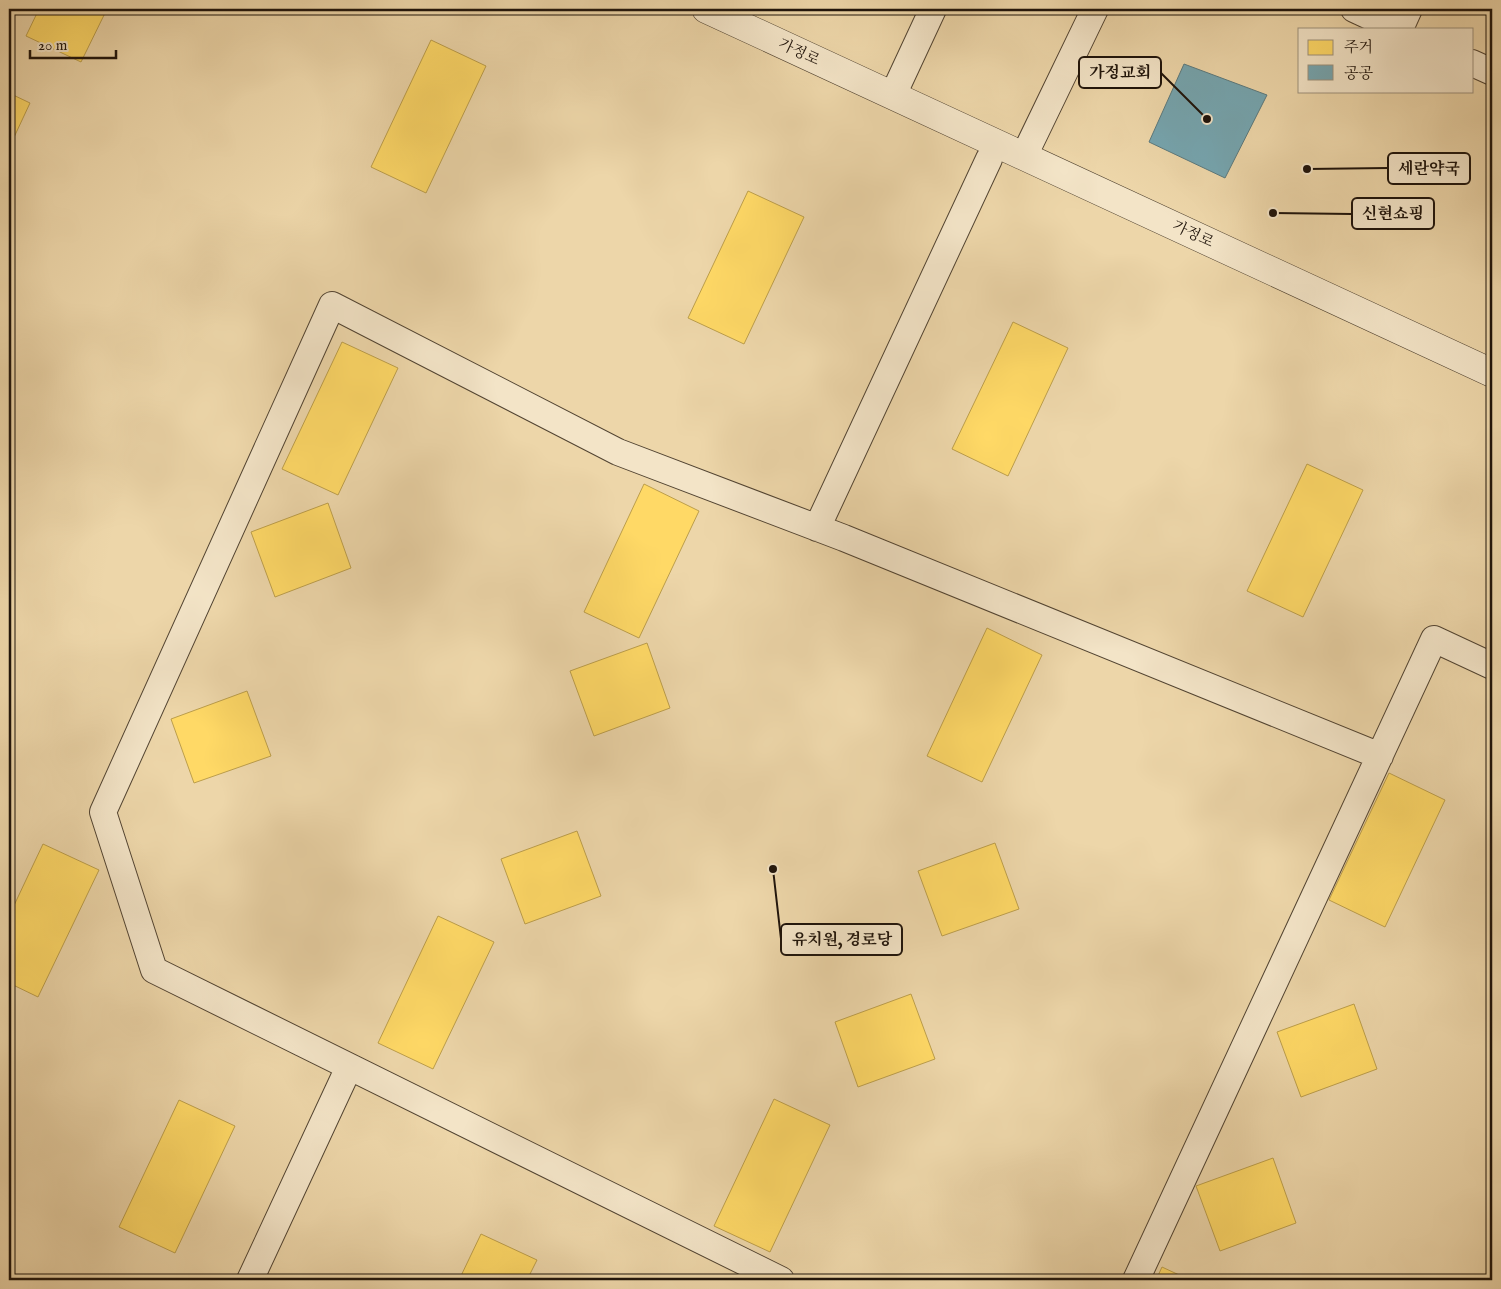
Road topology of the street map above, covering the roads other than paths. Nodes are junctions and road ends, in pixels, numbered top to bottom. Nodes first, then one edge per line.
1 (706, 9) edge
2 (933, 9) edge
3 (1095, 9) edge
4 (1354, 9) edge
5 (1409, 9) edge
6 (1396, 28) edge
7 (1399, 28) edge
8 (1474, 64) edge
9 (1492, 72) edge
10 (893, 95) junction
11 (1024, 156) junction
12 (989, 159) dead end
13 (1492, 373) edge
14 (817, 528) junction
15 (1492, 666) edge
16 (1380, 756) junction
17 (349, 1067) junction
18 (250, 1280) edge
19 (781, 1280) edge
20 (1136, 1280) edge

1 - 10 street, 가정로
2 - 10 street
3 - 11 street
4 - 6 street
5 - 7 street
8 - 9 street
10 - 11 street, 가정로
11 - 13 street, 가정로
12 - 14 street
14 - 16 street
14 - 17 street
15 - 16 street
16 - 20 street
17 - 18 street
17 - 19 street

